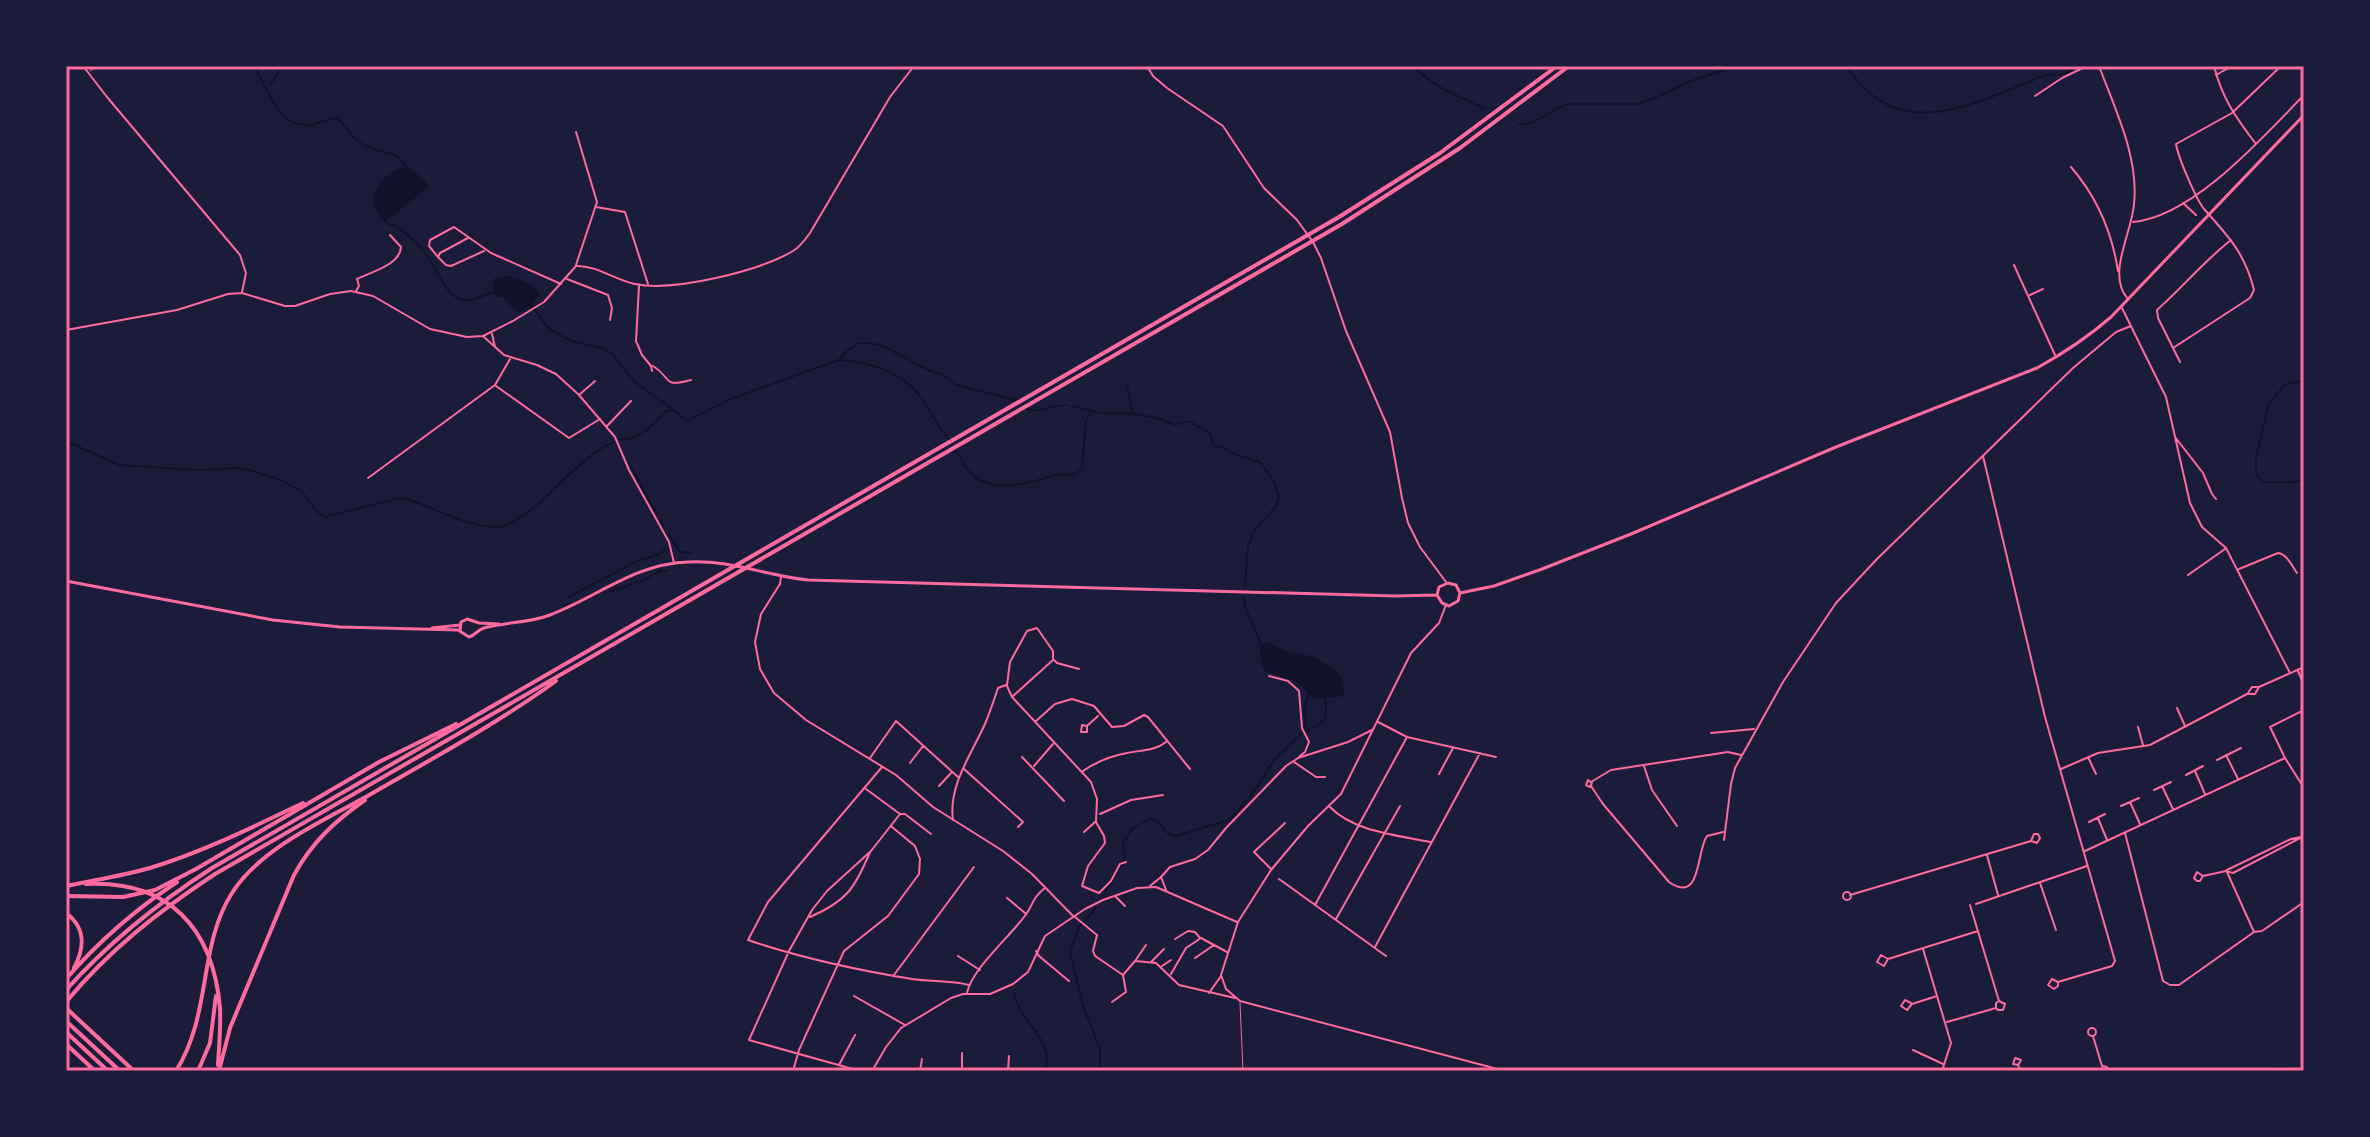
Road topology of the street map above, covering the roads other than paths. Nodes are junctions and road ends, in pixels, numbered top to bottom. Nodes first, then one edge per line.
1 (83, 66) edge
2 (98, 66) edge
3 (914, 66) edge
4 (1147, 66) edge
5 (1557, 66) edge
6 (1569, 66) edge
7 (2087, 66) edge
8 (2099, 66) edge
9 (2214, 66) edge
10 (2232, 66) edge
11 (2281, 66) edge
12 (88, 72) junction
13 (2216, 75) junction
14 (2304, 95) edge
15 (2035, 96) dead end
16 (2232, 113) junction
17 (2304, 115) edge
18 (576, 132) dead end
19 (2256, 144) junction
20 (2071, 167) dead end
21 (2196, 194) junction
22 (2183, 203) junction
23 (596, 207) junction
24 (2209, 214) junction
25 (2196, 215) dead end
26 (2132, 223) junction
27 (390, 235) dead end
28 (468, 238) junction
29 (2232, 239) junction
30 (485, 250) junction
31 (438, 257) junction
32 (2014, 265) dead end
33 (576, 266) junction
34 (2118, 272) junction
35 (566, 278) junction
36 (561, 284) junction
37 (639, 285) junction
38 (648, 286) junction
39 (2043, 289) dead end
40 (356, 291) junction
41 (242, 293) junction
42 (2029, 296) junction
43 (2129, 300) junction
44 (2122, 307) junction
45 (610, 320) dead end
46 (2131, 326) junction
47 (66, 330) edge
48 (492, 333) junction
49 (483, 336) junction
50 (2173, 348) junction
51 (496, 349) junction
52 (2056, 357) junction
53 (510, 358) junction
54 (2180, 362) dead end
55 (651, 366) junction
56 (652, 371) dead end
57 (691, 380) dead end
58 (595, 381) dead end
59 (495, 385) junction
60 (579, 395) junction
61 (631, 401) dead end
62 (600, 419) junction
63 (606, 427) junction
64 (2174, 435) junction
65 (1983, 456) junction
66 (368, 478) dead end
67 (2216, 499) dead end
68 (2226, 548) junction
69 (674, 563) junction
70 (2238, 569) junction
71 (2297, 573) dead end
72 (2188, 575) dead end
73 (782, 576) junction
74 (66, 581) edge
75 (1446, 583) junction
76 (1460, 593) junction
77 (1437, 595) junction
78 (1446, 605) junction
79 (476, 622) junction
80 (460, 624) junction
81 (516, 624) junction
82 (420, 630) junction
83 (460, 631) junction
84 (478, 631) junction
85 (1053, 660) junction
86 (574, 667) junction
87 (2304, 667) edge
88 (1079, 669) dead end
89 (2297, 670) junction
90 (2290, 673) junction
91 (1269, 676) dead end
92 (2304, 685) edge
93 (1007, 686) junction
94 (2259, 687) junction
95 (2247, 694) junction
96 (1012, 697) junction
97 (2177, 708) dead end
98 (2304, 710) edge
99 (484, 711) junction
100 (1100, 714) junction
101 (1377, 721) junction
102 (1035, 722) junction
103 (1087, 726) dead end
104 (2138, 727) dead end
105 (2186, 727) junction
106 (1755, 729) junction
107 (1373, 730) junction
108 (1711, 733) dead end
109 (1407, 737) junction
110 (1167, 742) junction
111 (1054, 743) junction
112 (924, 745) junction
113 (2143, 746) junction
114 (1453, 748) junction
115 (2241, 748) dead end
116 (1480, 753) junction
117 (1741, 755) junction
118 (2226, 755) junction
119 (1022, 757) dead end
120 (1496, 757) dead end
121 (2087, 757) junction
122 (1298, 758) junction
123 (2285, 758) junction
124 (869, 759) junction
125 (2217, 760) dead end
126 (1293, 762) junction
127 (910, 763) dead end
128 (1643, 765) junction
129 (2203, 766) dead end
130 (882, 767) junction
131 (1033, 768) junction
132 (963, 769) junction
133 (1190, 769) dead end
134 (2061, 769) junction
135 (2195, 771) junction
136 (951, 772) junction
137 (1082, 772) junction
138 (1439, 774) dead end
139 (2096, 774) dead end
140 (2186, 775) dead end
141 (1325, 777) dead end
142 (959, 778) junction
143 (2238, 780) junction
144 (2171, 782) dead end
145 (1578, 783) dead end
146 (1591, 784) junction
147 (337, 786) junction
148 (939, 786) dead end
149 (2162, 786) junction
150 (383, 787) junction
151 (2304, 788) edge
152 (865, 789) junction
153 (2154, 790) dead end
154 (1163, 795) dead end
155 (2206, 795) junction
156 (2139, 798) dead end
157 (1064, 801) dead end
158 (2130, 802) junction
159 (1400, 806) dead end
160 (2121, 806) dead end
161 (1330, 807) junction
162 (2174, 810) junction
163 (900, 814) junction
164 (1098, 814) junction
165 (1669, 814) junction
166 (2105, 814) dead end
167 (1662, 818) dead end
168 (2098, 818) junction
169 (953, 820) junction
170 (1096, 822) junction
171 (2089, 822) dead end
172 (1285, 823) dead end
173 (1359, 825) junction
174 (2141, 825) junction
175 (891, 826) junction
176 (1677, 826) dead end
177 (1018, 827) dead end
178 (1084, 832) dead end
179 (1386, 832) junction
180 (1724, 832) junction
181 (2125, 833) junction
182 (931, 834) dead end
183 (2304, 836) edge
184 (1724, 840) dead end
185 (2031, 841) dead end
186 (2107, 841) junction
187 (1432, 843) junction
188 (871, 851) junction
189 (2084, 852) junction
190 (1986, 854) junction
191 (1124, 863) dead end
192 (2088, 865) junction
193 (974, 867) dead end
194 (196, 869) junction
195 (1271, 870) junction
196 (2226, 871) junction
197 (2203, 876) dead end
198 (1161, 877) junction
199 (1279, 879) dead end
200 (2040, 883) junction
201 (1082, 886) junction
202 (1150, 886) junction
203 (66, 887) edge
204 (1045, 888) junction
205 (1077, 889) dead end
206 (1166, 890) junction
207 (1099, 893) junction
208 (1850, 895) dead end
209 (66, 896) edge
210 (1115, 896) junction
211 (1999, 897) junction
212 (1007, 898) dead end
213 (1099, 902) junction
214 (2304, 902) edge
215 (1976, 904) dead end
216 (1315, 905) junction
217 (1970, 905) dead end
218 (1125, 906) dead end
219 (66, 913) edge
220 (1026, 914) junction
221 (1074, 917) junction
222 (808, 918) junction
223 (1336, 919) junction
224 (1238, 922) junction
225 (2056, 930) dead end
226 (1978, 931) junction
227 (2254, 932) junction
228 (1201, 938) junction
229 (1175, 939) dead end
230 (1146, 945) dead end
231 (1214, 945) junction
232 (1375, 947) junction
233 (1923, 948) junction
234 (1164, 949) dead end
235 (789, 951) junction
236 (1036, 951) junction
237 (1228, 953) junction
238 (958, 956) dead end
239 (1386, 956) dead end
240 (1195, 958) dead end
241 (1888, 959) dead end
242 (1033, 960) junction
243 (1043, 960) junction
244 (1171, 960) dead end
245 (1135, 961) junction
246 (1151, 962) junction
247 (836, 966) junction
248 (1161, 967) junction
249 (212, 969) junction
250 (980, 970) junction
251 (71, 973) junction
252 (894, 975) junction
253 (1123, 975) junction
254 (1170, 975) junction
255 (1221, 975) junction
256 (66, 979) edge
257 (1069, 981) dead end
258 (2058, 982) dead end
259 (969, 985) junction
260 (66, 990) edge
261 (1209, 993) junction
262 (967, 994) junction
263 (854, 996) dead end
264 (1937, 996) junction
265 (1235, 998) junction
266 (1240, 1001) junction
267 (1999, 1001) junction
268 (1112, 1002) dead end
269 (1912, 1004) dead end
270 (66, 1005) edge
271 (1996, 1008) junction
272 (66, 1021) edge
273 (1946, 1023) junction
274 (905, 1025) junction
275 (66, 1032) edge
276 (855, 1035) dead end
277 (2093, 1036) dead end
278 (66, 1044) edge
279 (1913, 1050) dead end
280 (797, 1053) junction
281 (962, 1053) dead end
282 (1009, 1056) dead end
283 (922, 1059) dead end
284 (1944, 1064) junction
285 (839, 1065) junction
286 (2018, 1065) dead end
287 (2102, 1066) junction
288 (95, 1071) edge
289 (108, 1071) edge
290 (120, 1071) edge
291 (134, 1071) edge
292 (176, 1071) edge
293 (198, 1071) edge
294 (218, 1071) edge
295 (793, 1071) edge
296 (860, 1071) edge
297 (872, 1071) edge
298 (920, 1071) edge
299 (962, 1071) edge
300 (1008, 1071) edge
301 (1243, 1071) edge
302 (1505, 1071) edge
303 (1942, 1071) edge
304 (2021, 1071) edge
305 (2100, 1071) edge
306 (2107, 1071) edge

1 - 12 street
2 - 12 lane
3 - 38 street
4 - 75 street
5 - 99 highway
6 - 86 highway
7 - 15 street
8 - 26 street
9 - 13 street
10 - 13 street
11 - 16 street
12 - 41 street
13 - 16 street
14 - 19 street
16 - 19 street
16 - 21 street
17 - 24 main road
18 - 23 street
19 - 21 street
20 - 34 street
21 - 22 street
21 - 24 street
22 - 25 street
22 - 26 street
23 - 33 street
23 - 38 street
24 - 29 street
24 - 43 main road
26 - 34 street
27 - 40 street
28 - 30 street
28 - 31 street
28 - 31 street
29 - 50 street
29 - 50 street
30 - 31 street
30 - 36 street
32 - 42 street
33 - 35 street
33 - 37 street
34 - 43 street
35 - 36 street
35 - 45 street
36 - 48 street
37 - 38 street
37 - 55 street
39 - 42 street
40 - 41 street
40 - 49 street
41 - 47 street
42 - 52 street
43 - 44 main road
44 - 46 street
44 - 52 main road
46 - 64 street
46 - 65 street
48 - 49 street
48 - 51 street
49 - 51 street
50 - 54 street
51 - 53 street
52 - 76 main road
53 - 59 street
53 - 60 street
55 - 56 street
55 - 57 street
58 - 60 street
59 - 62 street
59 - 66 street
60 - 62 street
61 - 63 street
62 - 63 street
63 - 69 street
64 - 67 street
64 - 68 street
65 - 106 street
65 - 134 street
68 - 70 street
68 - 72 street
69 - 73 main road
69 - 81 main road
70 - 71 street
70 - 90 street
73 - 77 main road
73 - 124 street
74 - 82 main road
75 - 76 main road
75 - 77 main road
76 - 78 main road
77 - 78 main road
78 - 101 street
79 - 80 main road
79 - 81 main road
79 - 84 main road
80 - 82 main road
80 - 83 main road
81 - 84 main road
82 - 83 main road
83 - 84 main road
85 - 88 street
85 - 93 street
85 - 96 street
86 - 150 highway
86 - 270 highway
87 - 89 street
89 - 90 street
89 - 92 street
90 - 94 street
91 - 122 street
93 - 96 street
93 - 132 street
94 - 95 street
94 - 95 street
95 - 105 street
96 - 102 street
97 - 105 street
98 - 123 street
99 - 147 highway
99 - 260 highway
100 - 102 street
100 - 103 street
100 - 110 street
101 - 107 street
101 - 109 street
102 - 111 street
104 - 113 street
105 - 113 street
106 - 108 street
106 - 117 street
107 - 122 street
107 - 161 street
109 - 114 street
109 - 173 street
110 - 133 street
110 - 137 street
111 - 131 street
111 - 137 street
112 - 124 street
112 - 127 street
112 - 136 street
113 - 121 street
114 - 116 street
114 - 138 street
115 - 118 street
116 - 120 street
116 - 187 street
117 - 128 street
117 - 180 street
118 - 125 street
118 - 143 street
119 - 131 street
121 - 134 street
121 - 139 street
122 - 126 street
123 - 143 street
123 - 151 street
124 - 130 street
126 - 141 street
126 - 198 street
128 - 146 street
128 - 165 street
129 - 135 street
130 - 152 street
130 - 169 street
131 - 157 street
132 - 142 street
132 - 177 street
134 - 189 street
135 - 140 street
135 - 155 street
136 - 142 street
136 - 148 street
137 - 164 street
142 - 169 street
143 - 155 street
144 - 149 street
145 - 146 street
146 - 180 street
147 - 194 highway
147 - 203 highway
149 - 153 street
149 - 162 street
150 - 292 highway
150 - 294 highway
152 - 163 street
152 - 235 street
154 - 164 street
155 - 162 street
156 - 158 street
158 - 160 street
158 - 174 street
159 - 179 street
161 - 173 street
161 - 195 street
162 - 174 street
163 - 175 street
163 - 182 street
164 - 170 street
165 - 167 street
165 - 176 street
166 - 168 street
168 - 171 street
168 - 186 street
169 - 204 street
170 - 178 street
170 - 201 street
172 - 195 street
173 - 179 street
173 - 216 street
174 - 181 street
175 - 188 street
175 - 247 street
179 - 187 street
179 - 223 street
180 - 184 street
181 - 186 street
181 - 227 street
183 - 196 street
185 - 190 street
186 - 189 street
187 - 232 street
188 - 222 street
188 - 222 street
189 - 192 street
190 - 208 street
190 - 211 street
191 - 207 street
192 - 200 street
192 - 258 street
193 - 252 street
194 - 209 highway
194 - 251 highway
195 - 224 street
196 - 197 street
196 - 227 street
198 - 202 street
198 - 206 street
199 - 216 street
200 - 211 street
200 - 225 street
201 - 205 street
201 - 207 street
202 - 206 street
202 - 210 street
203 - 249 highway
204 - 220 street
204 - 221 street
206 - 224 street
207 - 213 street
210 - 213 street
210 - 218 street
211 - 215 street
212 - 220 street
213 - 221 street
214 - 227 street
216 - 223 street
217 - 226 street
219 - 251 highway
220 - 250 street
221 - 236 street
221 - 253 street
222 - 235 street
223 - 232 street
224 - 237 street
226 - 233 street
226 - 267 street
228 - 229 street
228 - 231 street
228 - 254 street
230 - 245 street
231 - 237 street
231 - 240 street
232 - 239 street
233 - 241 street
233 - 264 street
234 - 246 street
235 - 247 street
235 - 280 street
236 - 242 street
236 - 243 street
237 - 255 street
238 - 250 street
242 - 243 street
242 - 262 street
243 - 257 street
244 - 248 street
245 - 246 street
245 - 253 street
246 - 248 street
247 - 252 street
247 - 280 street
248 - 254 street
249 - 293 highway
249 - 294 highway
250 - 259 street
251 - 256 highway
252 - 259 street
253 - 268 street
254 - 261 street
255 - 261 street
255 - 265 street
259 - 262 street
261 - 265 street
262 - 274 street
263 - 274 street
264 - 269 street
264 - 273 street
265 - 266 street
266 - 301 lane
266 - 302 street
267 - 271 street
267 - 271 street
270 - 291 highway
271 - 273 street
272 - 290 highway
273 - 284 street
274 - 297 street
275 - 289 highway
276 - 285 street
277 - 287 street
278 - 288 highway
279 - 284 street
280 - 285 street
280 - 295 street
281 - 299 street
282 - 300 street
283 - 298 street
284 - 303 street
285 - 296 street
286 - 304 street
287 - 305 street
287 - 306 street

